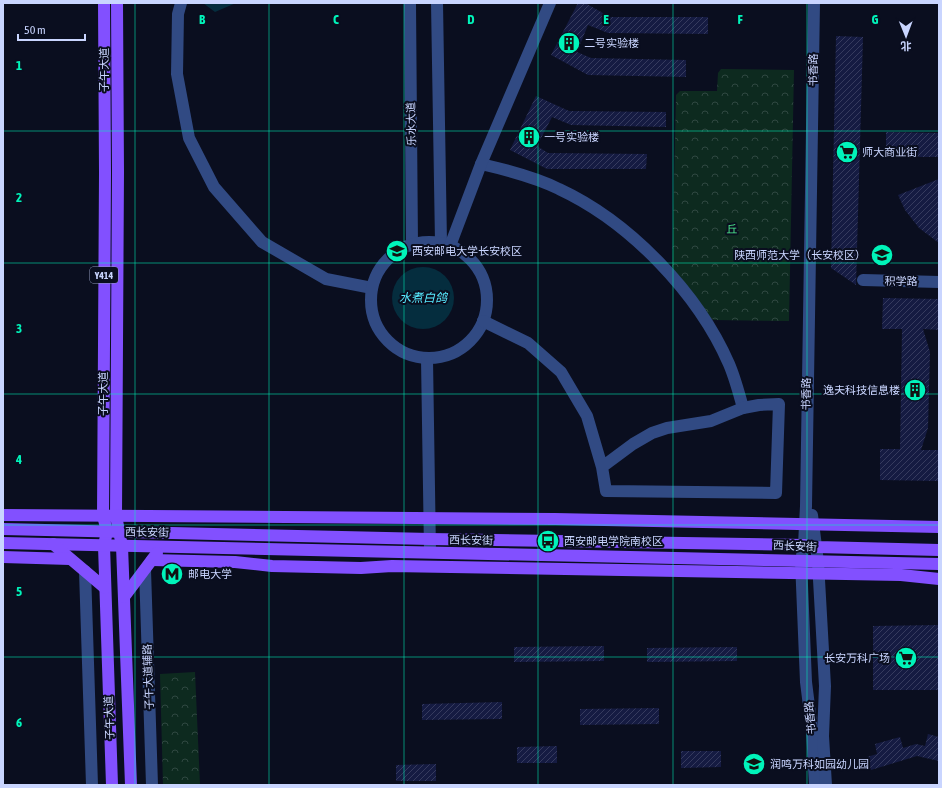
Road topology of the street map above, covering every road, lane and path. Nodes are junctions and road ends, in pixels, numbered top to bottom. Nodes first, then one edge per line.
1 (104, 3) edge
2 (117, 3) edge
3 (180, 3) edge
4 (410, 3) edge
5 (437, 3) edge
6 (550, 3) edge
7 (814, 3) edge
8 (822, 3) edge
9 (481, 164) junction
10 (412, 245) junction
11 (446, 245) junction
12 (863, 280) dead end
13 (939, 282) edge
14 (372, 288) junction
15 (483, 321) junction
16 (427, 358) junction
17 (743, 408) junction
18 (602, 467) junction
19 (3, 514) edge
20 (103, 516) junction
21 (116, 516) junction
22 (429, 518) junction
23 (809, 523) junction
24 (939, 527) edge
25 (3, 529) edge
26 (106, 531) junction
27 (121, 532) junction
28 (430, 539) junction
29 (3, 544) edge
30 (53, 544) junction
31 (804, 545) junction
32 (104, 546) junction
33 (122, 546) junction
34 (162, 547) junction
35 (817, 547) junction
36 (939, 550) edge
37 (430, 552) junction
38 (3, 558) edge
39 (70, 559) junction
40 (152, 560) junction
41 (801, 561) junction
42 (939, 564) edge
43 (818, 568) junction
44 (145, 570) junction
45 (85, 571) junction
46 (801, 573) junction
47 (939, 579) edge
48 (105, 588) junction
49 (124, 597) junction
50 (92, 785) edge
51 (112, 785) edge
52 (131, 785) edge
53 (152, 785) edge
54 (815, 785) edge
55 (826, 785) edge

1 - 20 main road, 子午大道 / Y414
2 - 21 main road, 子午大道 / Y414
3 - 14 street
4 - 10 street, 乐水大道
5 - 11 street
6 - 9 street
7 - 23 street, 书香路
8 - 23 street, 书香路
9 - 11 street
9 - 17 street
10 - 11 street
10 - 14 street
11 - 15 street
12 - 13 street, 积学路
14 - 16 street
15 - 16 street
15 - 18 street
16 - 22 street
17 - 18 street
17 - 18 street
19 - 20 main road
20 - 21 main road
20 - 26 main road, 子午大道 / Y414
21 - 22 main road
21 - 27 main road, 子午大道 / Y414
22 - 23 main road
22 - 28 street
23 - 24 main road
23 - 31 street, 书香路
23 - 35 street, 书香路
25 - 26 main road, 西长安街
26 - 27 main road, 西长安街
26 - 32 main road, 子午大道 / Y414
27 - 28 main road, 西长安街
27 - 33 main road, 子午大道
28 - 31 main road, 西长安街
28 - 37 street
29 - 30 main road, 西长安街
30 - 32 main road, 西长安街
30 - 39 main road
31 - 35 main road, 西长安街
31 - 41 street, 书香路
32 - 33 main road, 西长安街
32 - 48 main road, 子午大道
33 - 34 main road, 西长安街
33 - 49 main road, 子午大道
34 - 37 main road, 西长安街
34 - 40 main road
35 - 36 main road, 西长安街
35 - 43 street, 书香路
37 - 41 main road, 西长安街
38 - 39 main road
39 - 45 main road
40 - 44 main road
40 - 46 main road
41 - 43 main road, 西长安街
41 - 46 street, 书香路
42 - 43 main road, 西长安街
43 - 46 main road
43 - 47 main road
43 - 55 street, 书香路
44 - 49 main road
44 - 53 street, 子午大道辅路
45 - 48 main road
45 - 50 street
46 - 54 street, 书香路
48 - 51 main road, 子午大道
49 - 52 main road, 子午大道

